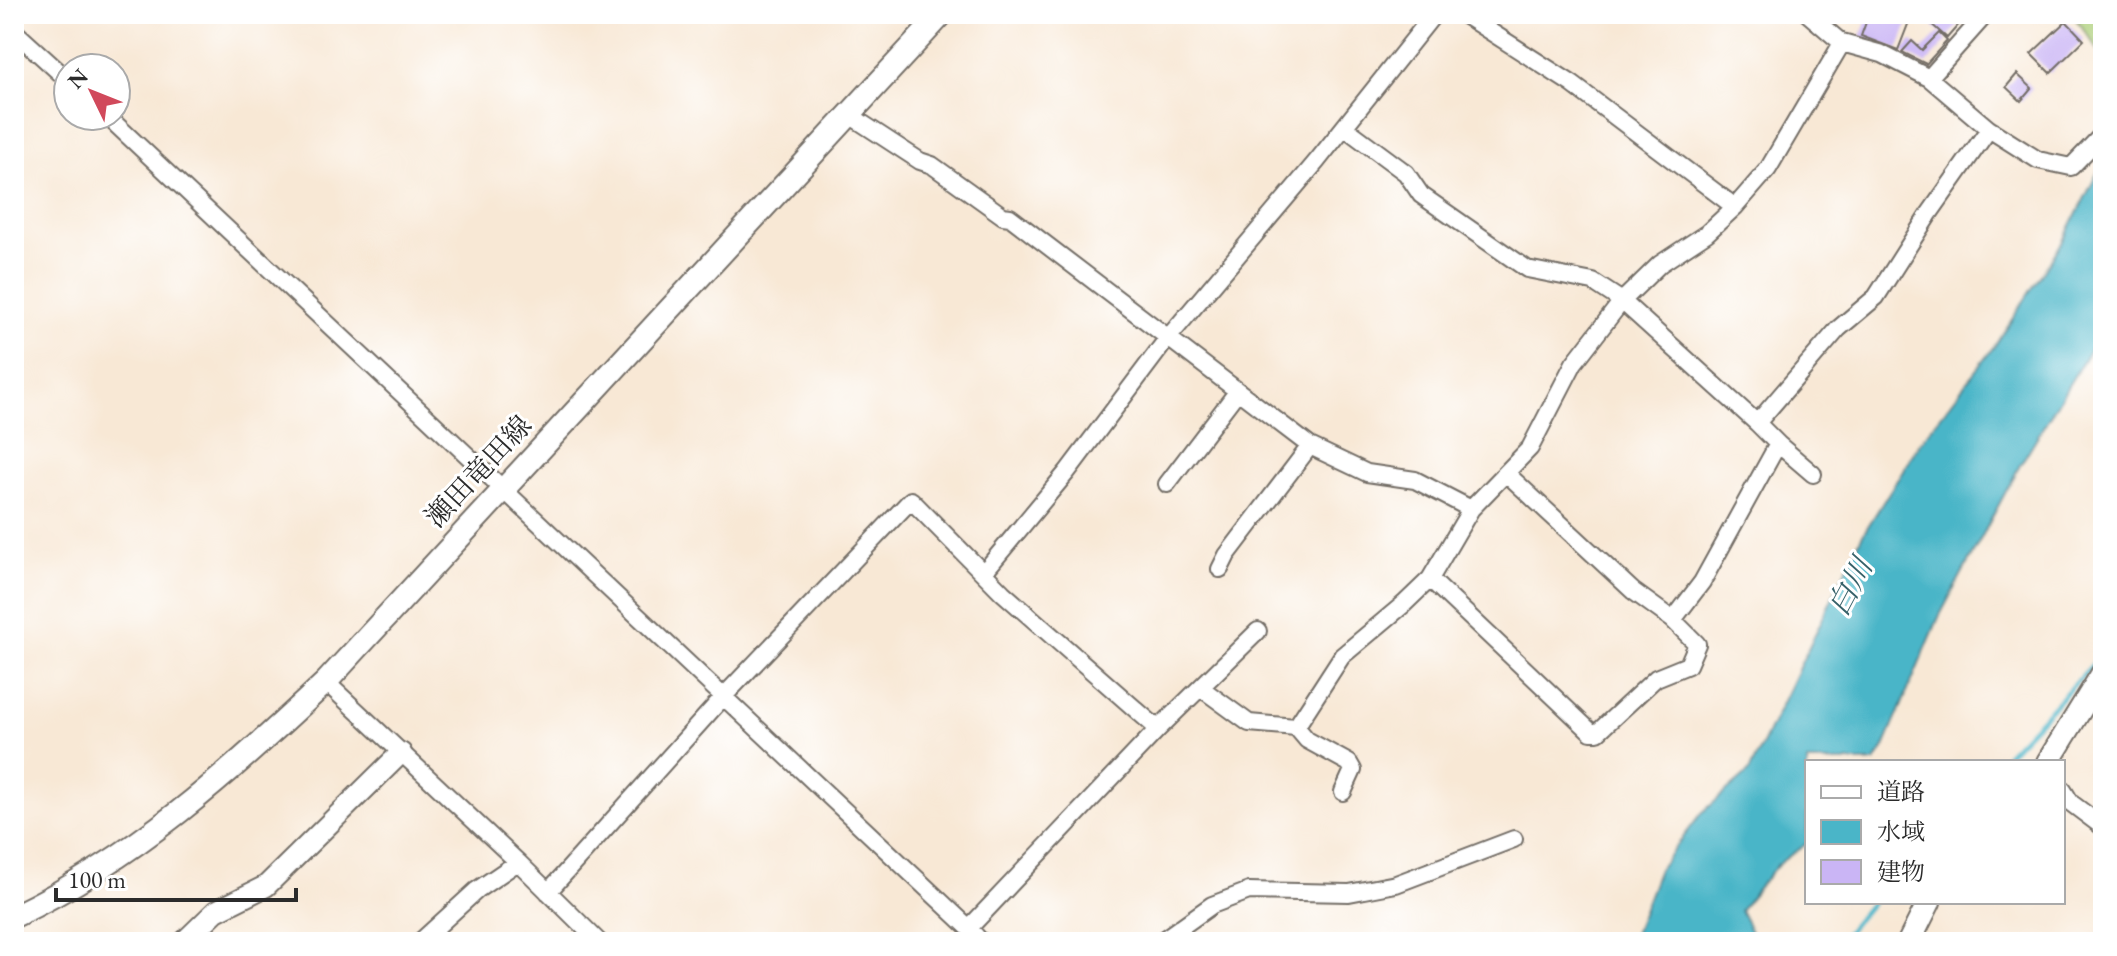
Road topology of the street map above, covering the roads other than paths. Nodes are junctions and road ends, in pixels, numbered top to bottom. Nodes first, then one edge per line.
1 (942, 14) edge
2 (1434, 14) edge
3 (1463, 14) edge
4 (1808, 14) edge
5 (1986, 14) edge
6 (14, 31) edge
7 (1842, 43) junction
8 (52, 65) edge
9 (1929, 78) junction
10 (848, 114) junction
11 (1344, 127) junction
12 (1989, 129) junction
13 (124, 132) edge
14 (2103, 134) edge
15 (1735, 207) junction
16 (1622, 301) junction
17 (1167, 339) junction
18 (1237, 392) junction
19 (1757, 423) junction
20 (1778, 444) junction
21 (1310, 446) junction
22 (1506, 473) junction
23 (1813, 474) dead end
24 (1167, 484) dead end
25 (502, 488) junction
26 (1471, 509) junction
27 (1220, 569) dead end
28 (984, 572) junction
29 (1430, 579) junction
30 (1673, 620) junction
31 (1258, 631) dead end
32 (2103, 673) edge
33 (326, 682) junction
34 (1201, 688) junction
35 (724, 696) junction
36 (1296, 727) junction
37 (1158, 729) junction
38 (401, 753) junction
39 (2049, 760) edge
40 (1343, 792) dead end
41 (2065, 793) edge
42 (2103, 827) edge
43 (1514, 839) dead end
44 (518, 862) junction
45 (548, 892) junction
46 (1928, 904) edge
47 (14, 916) edge
48 (969, 928) junction
49 (184, 942) edge
50 (420, 942) edge
51 (599, 942) edge
52 (980, 942) edge
53 (1160, 942) edge
54 (1909, 942) edge

1 - 10 main road, 瀬田竜田線
2 - 11 street
3 - 15 street
4 - 7 street
5 - 9 street
6 - 8 street
7 - 9 street
7 - 15 street
9 - 12 street
10 - 17 street
10 - 25 main road, 瀬田竜田線
11 - 16 street
11 - 17 street
12 - 14 street
12 - 19 street
13 - 25 street
15 - 16 street
16 - 19 street
16 - 22 street
17 - 18 street
17 - 28 street
18 - 21 street
18 - 24 street
19 - 20 street
20 - 23 street
20 - 30 street
21 - 26 street
21 - 27 street
22 - 26 street
22 - 30 street
25 - 33 main road, 瀬田竜田線
25 - 35 street
26 - 29 street
28 - 35 street
28 - 37 street
29 - 30 street
29 - 36 street
31 - 34 street
32 - 39 main road
33 - 38 street
33 - 47 main road, 瀬田竜田線
34 - 36 street
34 - 37 street
35 - 45 street
35 - 48 street
36 - 40 street
37 - 48 street
38 - 44 street
38 - 49 street
41 - 42 street
43 - 53 street
44 - 45 street
44 - 50 street
45 - 51 street
46 - 54 main road
48 - 52 street

